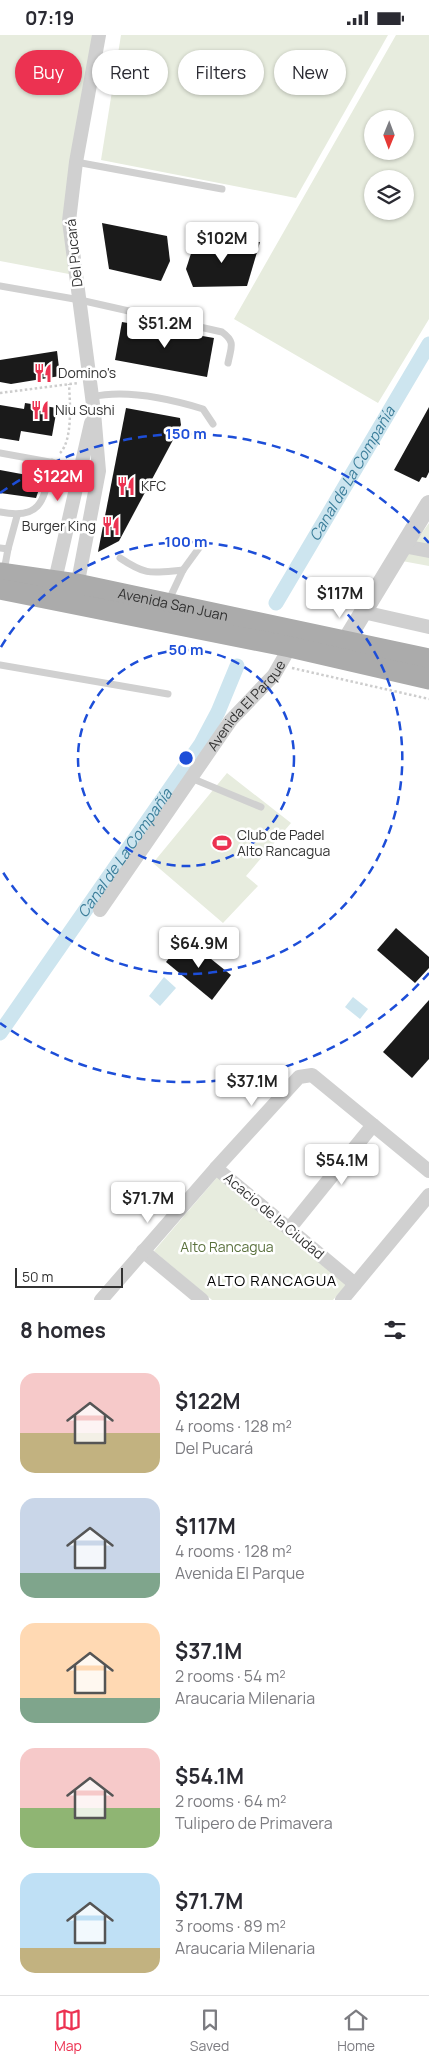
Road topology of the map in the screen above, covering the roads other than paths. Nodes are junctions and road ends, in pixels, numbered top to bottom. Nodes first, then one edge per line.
1 (99, 35) edge
2 (76, 162) junction
3 (222, 189) dead end
4 (0, 285) edge
5 (80, 300) junction
6 (228, 363) dead end
7 (92, 397) junction
8 (94, 412) junction
9 (213, 424) dead end
10 (0, 453) edge
11 (52, 462) junction
12 (80, 467) junction
13 (99, 471) junction
14 (429, 504) edge
15 (0, 513) edge
16 (17, 516) junction
17 (403, 547) junction
18 (0, 548) edge
19 (199, 548) dead end
20 (8, 549) junction
21 (429, 551) edge
22 (120, 558) dead end
23 (183, 570) junction
24 (1, 579) edge
25 (52, 590) junction
26 (75, 593) junction
27 (167, 605) junction
28 (363, 613) junction
29 (429, 627) edge
30 (290, 647) junction
31 (340, 650) junction
32 (429, 659) edge
33 (0, 665) edge
34 (429, 679) edge
35 (168, 694) dead end
36 (191, 778) junction
37 (261, 807) dead end
38 (100, 910) dead end
39 (373, 1125) junction
40 (216, 1168) junction
41 (429, 1171) edge
42 (429, 1195) edge
43 (289, 1229) junction
44 (144, 1251) junction
45 (355, 1284) junction
46 (101, 1300) edge
47 (202, 1300) edge
48 (342, 1300) edge

1 - 2 street, Del Pucará
2 - 3 lane
2 - 5 street, Del Pucará
4 - 5 lane
5 - 6 lane
5 - 7 street, Del Pucará
7 - 8 street, Del Pucará
7 - 9 lane
8 - 12 street, Del Pucará
8 - 13 street, Del Pucará
10 - 11 lane
11 - 12 lane
11 - 16 lane
12 - 13 lane
12 - 25 street, Del Pucará
13 - 26 street, Del Pucará
14 - 17 street
15 - 16 lane
16 - 20 lane
17 - 21 street
17 - 28 street
18 - 20 lane
19 - 23 lane
20 - 24 lane
22 - 23 lane
23 - 27 lane
24 - 25 main road, Avenida San Juan
25 - 26 main road, Avenida San Juan
26 - 27 main road, Avenida San Juan
26 - 30 main road, Avenida San Juan
27 - 31 main road, Avenida San Juan
28 - 29 street
28 - 31 street
30 - 31 main road, Avenida San Juan
30 - 36 street, Avenida El Parque
31 - 32 main road
31 - 34 main road
33 - 35 lane
36 - 37 lane
36 - 38 street, Avenida El Parque
39 - 40 street
39 - 41 street
39 - 43 street
40 - 43 street, Acacio de la Ciudad
40 - 44 street
42 - 45 street
43 - 45 street, Acacio de la Ciudad
44 - 46 street
44 - 47 street
45 - 48 street

